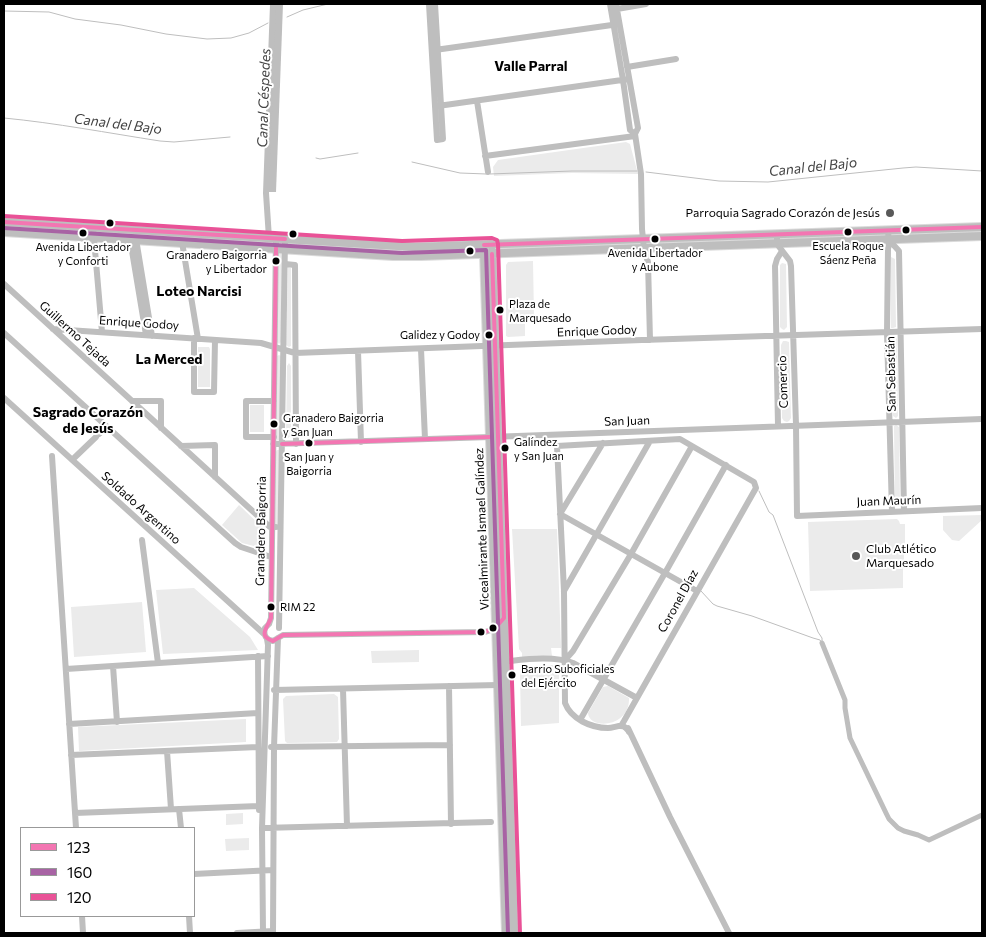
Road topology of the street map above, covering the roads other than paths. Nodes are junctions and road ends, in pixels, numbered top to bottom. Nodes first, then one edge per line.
1 (273, 4) edge
2 (429, 4) edge
3 (435, 4) edge
4 (610, 4) edge
5 (646, 4) edge
6 (616, 6) edge
7 (616, 24) junction
8 (435, 50) junction
9 (676, 58) dead end
10 (626, 67) junction
11 (626, 79) junction
12 (476, 101) junction
13 (635, 135) junction
14 (485, 156) junction
15 (488, 172) dead end
16 (4, 222) edge
17 (93, 227) junction
18 (982, 227) edge
19 (888, 230) junction
20 (4, 232) edge
21 (777, 234) junction
22 (982, 236) edge
23 (94, 237) junction
24 (133, 239) junction
25 (273, 239) junction
26 (644, 239) junction
27 (285, 240) junction
28 (600, 240) junction
29 (614, 240) junction
30 (889, 240) junction
31 (182, 242) junction
32 (488, 244) junction
33 (777, 244) junction
34 (276, 248) junction
35 (285, 249) junction
36 (644, 249) junction
37 (600, 250) junction
38 (614, 250) junction
39 (782, 251) junction
40 (488, 254) junction
41 (285, 264) junction
42 (4, 284) edge
43 (53, 329) junction
44 (982, 329) edge
45 (102, 332) junction
46 (901, 332) junction
47 (4, 333) edge
48 (888, 333) junction
49 (149, 335) junction
50 (776, 336) junction
51 (793, 336) junction
52 (196, 338) junction
53 (215, 340) junction
54 (650, 340) junction
55 (491, 346) junction
56 (275, 347) junction
57 (421, 349) junction
58 (283, 350) junction
59 (358, 352) junction
60 (296, 353) junction
61 (4, 398) edge
62 (132, 401) junction
63 (274, 401) junction
64 (982, 419) edge
65 (889, 422) junction
66 (903, 422) junction
67 (778, 426) junction
68 (796, 426) junction
69 (107, 427) junction
70 (161, 428) junction
71 (494, 437) junction
72 (425, 440) junction
73 (274, 441) junction
74 (650, 441) junction
75 (361, 442) junction
76 (603, 443) junction
77 (282, 444) junction
78 (296, 444) junction
79 (181, 446) junction
80 (692, 446) junction
81 (52, 456) dead end
82 (72, 460) junction
83 (726, 465) junction
84 (215, 477) junction
85 (982, 508) edge
86 (892, 512) junction
87 (904, 512) junction
88 (560, 514) junction
89 (797, 516) joint
90 (272, 527) junction
91 (280, 527) junction
92 (596, 534) junction
93 (142, 540) dead end
94 (631, 554) junction
95 (271, 557) junction
96 (665, 573) junction
97 (564, 591) junction
98 (697, 591) junction
99 (504, 618) junction
100 (269, 624) junction
101 (496, 627) junction
102 (279, 628) junction
103 (266, 637) junction
104 (279, 637) junction
105 (258, 656) junction
106 (268, 656) junction
107 (565, 660) junction
108 (501, 661) junction
109 (158, 663) junction
110 (113, 666) junction
111 (66, 669) junction
112 (603, 680) junction
113 (498, 685) junction
114 (449, 686) junction
115 (343, 689) junction
116 (267, 690) junction
117 (276, 690) junction
118 (637, 698) junction
119 (258, 713) junction
120 (628, 714) junction
121 (580, 720) junction
122 (117, 722) junction
123 (69, 724) junction
124 (620, 726) junction
125 (262, 727) junction
126 (275, 727) junction
127 (629, 732) junction
128 (450, 745) junction
129 (345, 746) junction
130 (262, 747) junction
131 (274, 747) junction
132 (167, 751) junction
133 (71, 755) junction
134 (259, 806) junction
135 (171, 809) junction
136 (179, 809) junction
137 (75, 813) junction
138 (263, 815) junction
139 (491, 822) dead end
140 (451, 824) junction
141 (347, 826) junction
142 (76, 827) edge
143 (181, 827) edge
144 (273, 827) junction
145 (262, 828) junction
146 (263, 870) junction
147 (273, 870) junction
148 (195, 874) edge
149 (82, 917) edge
150 (189, 917) edge
151 (273, 932) edge
152 (83, 933) edge
153 (190, 933) edge
154 (237, 933) edge
155 (263, 933) edge
156 (506, 933) edge
157 (514, 933) edge
158 (729, 933) edge

1 - 25 street, Granadero Baigorria
2 - 8 street
3 - 8 street
4 - 7 street
5 - 6 street
6 - 7 street
7 - 8 street
7 - 10 street
7 - 11 street
8 - 12 street
9 - 10 street
10 - 11 street
11 - 12 street
11 - 13 street
12 - 14 street
13 - 14 street
13 - 26 street
14 - 15 street
16 - 17 main road
17 - 23 street
17 - 25 main road
18 - 19 main road
19 - 21 main road
19 - 30 street, San Sebastián
20 - 23 main road
21 - 26 main road
21 - 33 street
22 - 30 main road
23 - 24 main road
23 - 45 street
24 - 31 main road
24 - 49 street
25 - 27 main road
25 - 34 street, Granadero Baigorria
26 - 29 main road
26 - 36 street
27 - 32 main road
27 - 35 street, Granadero Baigorria
28 - 29 main road
28 - 32 main road
28 - 37 main road
29 - 38 main road
30 - 33 main road
30 - 46 street, San Sebastián
30 - 48 street, San Sebastián
31 - 34 main road
31 - 52 street
32 - 40 main road, Vicealmirante Ismael Galíndez
33 - 36 main road
33 - 39 street, Comercio
34 - 35 main road
34 - 56 street, Granadero Baigorria
35 - 40 main road
35 - 41 street, Granadero Baigorria
36 - 38 main road
36 - 54 street
37 - 38 main road
37 - 40 main road
39 - 50 street, Comercio
39 - 51 street, Comercio
40 - 55 main road, Vicealmirante Ismael Galíndez
41 - 58 street, Granadero Baigorria
41 - 60 street
42 - 43 street, Guillermo Tejada
43 - 45 street, Enrique Godoy
43 - 62 street, Guillermo Tejada
44 - 46 street, Enrique Godoy
45 - 49 street, Enrique Godoy
46 - 48 street, Enrique Godoy
46 - 66 street, San Sebastián
47 - 69 street
48 - 51 street, Enrique Godoy
48 - 65 street, San Sebastián
49 - 52 street, Enrique Godoy
50 - 51 street, Enrique Godoy
50 - 54 street, Enrique Godoy
50 - 67 street, Comercio
51 - 68 street, Comercio
52 - 53 street, Enrique Godoy
52 - 53 street, Enrique Godoy
53 - 56 street, Enrique Godoy
54 - 55 street, Enrique Godoy
55 - 57 street, Enrique Godoy
55 - 71 main road, Vicealmirante Ismael Galíndez
56 - 58 street, Enrique Godoy
56 - 63 street, Granadero Baigorria
57 - 59 street, Enrique Godoy
57 - 72 street
58 - 60 street, Enrique Godoy
58 - 77 street, Granadero Baigorria
59 - 60 street, Enrique Godoy
59 - 75 street
60 - 78 street
61 - 82 street, Soldado Argentino
62 - 70 street, Guillermo Tejada
62 - 70 street
63 - 73 street, Granadero Baigorria
63 - 73 street
64 - 66 street, San Juan
65 - 66 street, San Juan
65 - 68 street, San Juan
65 - 86 street, San Sebastián
66 - 87 street, San Sebastián
67 - 68 street, San Juan
67 - 71 street, San Juan
68 - 89 street, Comercio
69 - 82 street
69 - 95 street
70 - 79 street, Guillermo Tejada
71 - 72 street, San Juan
71 - 99 main road, Vicealmirante Ismael Galíndez
71 - 101 main road, Vicealmirante Ismael Galíndez
72 - 75 street, San Juan
73 - 77 street, San Juan
73 - 90 street, Granadero Baigorria
74 - 76 street
74 - 80 street
74 - 92 street
75 - 78 street, San Juan
76 - 88 street
76 - 88 street
77 - 78 street, San Juan
77 - 91 street, Granadero Baigorria
79 - 84 street, Guillermo Tejada
79 - 84 street
80 - 83 street
80 - 94 street
81 - 111 street
82 - 103 street, Soldado Argentino
83 - 96 street
83 - 98 street, Coronel Díaz
84 - 90 street, Guillermo Tejada
85 - 87 street, Juan Maurín
86 - 87 street, Juan Maurín
86 - 89 street, Juan Maurín
88 - 92 street
88 - 97 street
90 - 91 street
90 - 95 street, Granadero Baigorria
91 - 102 street, Granadero Baigorria
92 - 94 street
92 - 97 street
93 - 109 street
94 - 96 street
94 - 107 street
95 - 100 street, Granadero Baigorria
96 - 98 street
96 - 112 street
97 - 107 street
98 - 118 street, Coronel Díaz
99 - 101 street
99 - 108 main road, Vicealmirante Ismael Galíndez
100 - 102 street
100 - 103 street, Granadero Baigorria
101 - 104 street
101 - 108 main road, Vicealmirante Ismael Galíndez
102 - 104 street, Granadero Baigorria
103 - 104 street
103 - 106 street
104 - 117 street, Granadero Baigorria
105 - 106 street
105 - 109 street
105 - 119 street
106 - 116 street
107 - 108 street
107 - 112 street
107 - 121 street
108 - 113 main road, Vicealmirante Ismael Galíndez
108 - 157 main road, Vicealmirante Ismael Galíndez
109 - 110 street
110 - 111 street
110 - 122 street
111 - 123 street
112 - 118 street
112 - 121 street
113 - 114 street
113 - 156 main road, Vicealmirante Ismael Galíndez
114 - 115 street
114 - 128 street
115 - 117 street
115 - 129 street
116 - 117 street
116 - 125 street
117 - 126 street, Granadero Baigorria
118 - 120 street, Coronel Díaz
119 - 122 street
119 - 125 street
120 - 124 street, Coronel Díaz
120 - 127 street
121 - 124 street
122 - 123 street
123 - 133 street
124 - 127 street
125 - 126 street
125 - 130 street
126 - 131 street, Granadero Baigorria
127 - 158 street
128 - 129 street
128 - 140 street
129 - 131 street
129 - 141 street
130 - 131 street
130 - 132 street
130 - 134 street
130 - 138 street
131 - 144 street, Granadero Baigorria
132 - 133 street
132 - 135 street
133 - 137 street
134 - 136 street
134 - 138 street
135 - 136 street
135 - 137 street
136 - 143 street
137 - 142 street
138 - 145 street
139 - 140 street
140 - 141 street
141 - 144 street
144 - 145 street
144 - 147 street, Granadero Baigorria
145 - 146 street
146 - 147 street
146 - 148 street
146 - 155 street
147 - 151 street, Granadero Baigorria
149 - 152 street
150 - 153 street
151 - 155 street
154 - 155 street

